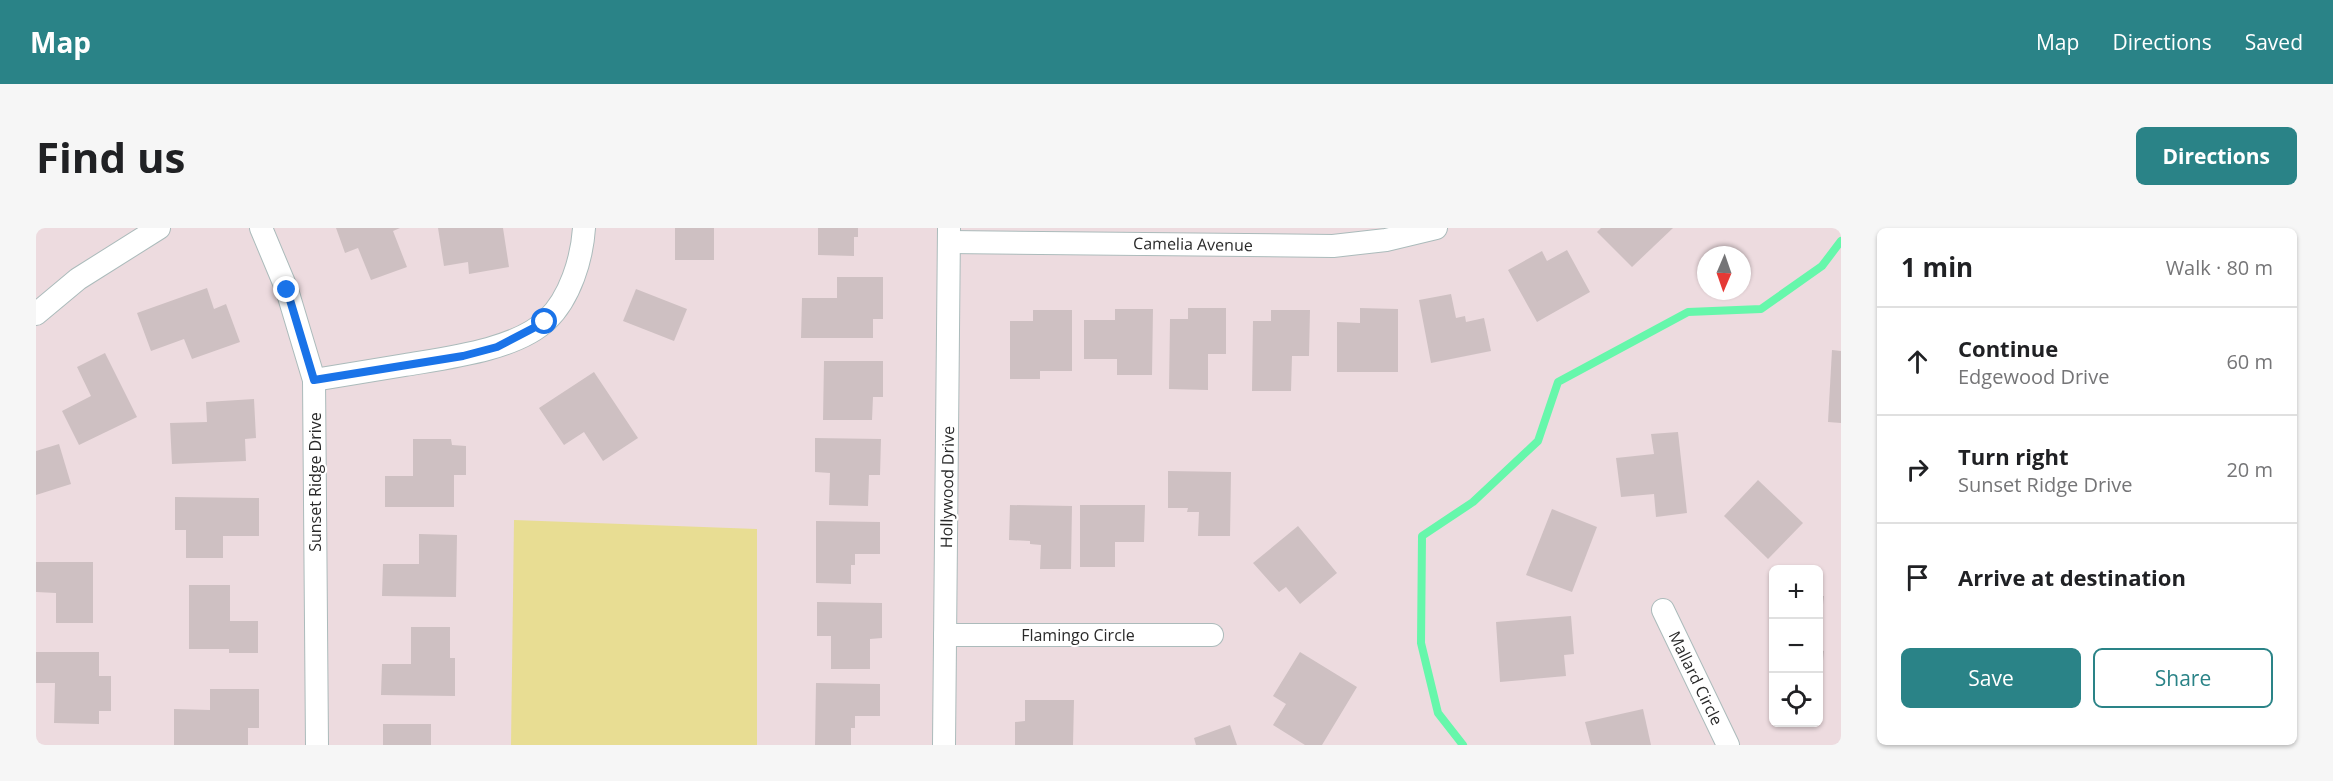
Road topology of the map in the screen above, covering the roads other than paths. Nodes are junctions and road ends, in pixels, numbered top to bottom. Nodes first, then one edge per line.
1 (159, 228) edge
2 (261, 228) edge
3 (584, 228) edge
4 (1436, 228) edge
5 (949, 235) edge
6 (36, 314) edge
7 (314, 380) junction
8 (1663, 610) dead end
9 (945, 635) junction
10 (1212, 635) dead end
11 (317, 745) edge
12 (944, 745) edge
13 (1728, 745) edge

1 - 6 street
2 - 7 street, Sunset Ridge Drive
3 - 7 street
4 - 5 street, Camelia Avenue
5 - 9 street, Hollywood Drive
7 - 11 street, Sunset Ridge Drive
8 - 13 street, Mallard Circle
9 - 10 street, Flamingo Circle
9 - 12 street, Hollywood Drive

